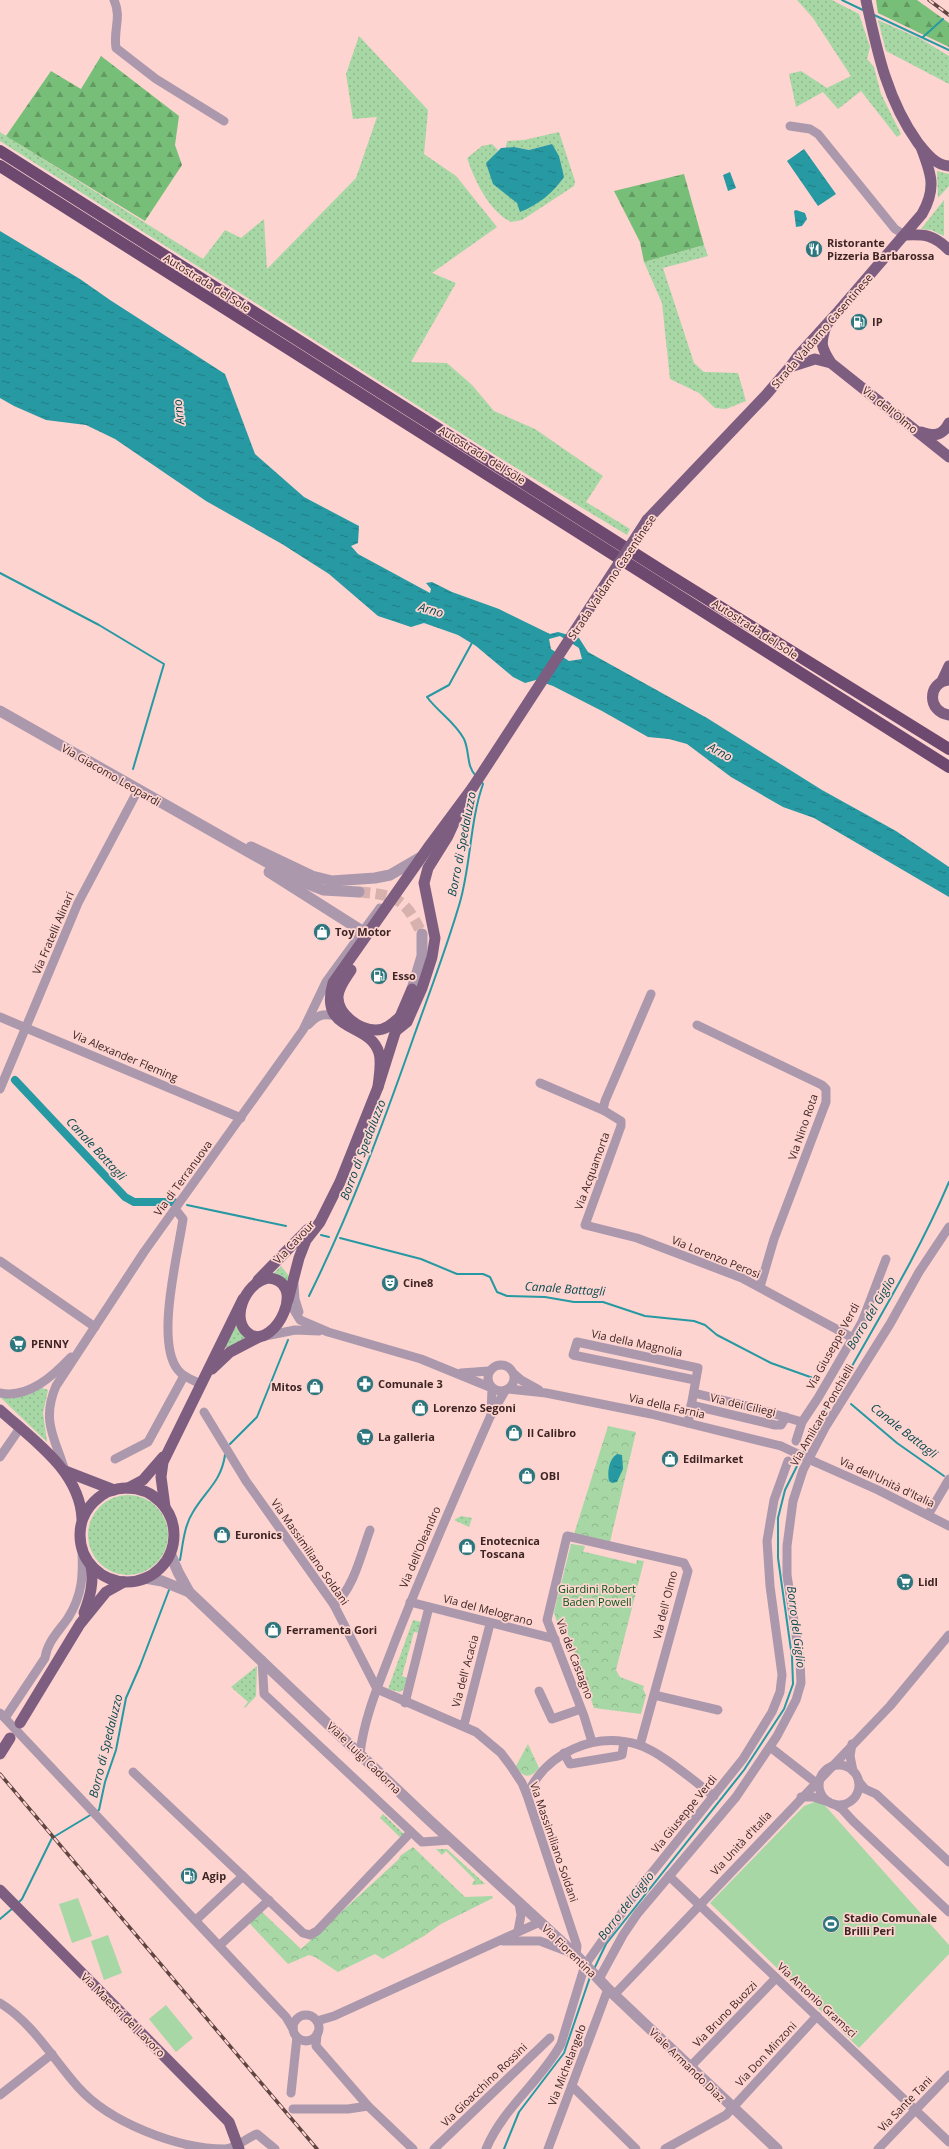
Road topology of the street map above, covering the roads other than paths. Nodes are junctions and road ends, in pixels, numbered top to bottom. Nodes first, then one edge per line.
1 (114, 0) edge
2 (866, 0) edge
3 (224, 121) dead end
4 (790, 126) dead end
5 (921, 147) junction
6 (0, 151) edge
7 (0, 166) edge
8 (949, 166) edge
9 (904, 235) junction
10 (949, 250) edge
11 (827, 324) junction
12 (831, 363) junction
13 (790, 367) junction
14 (949, 424) edge
15 (918, 431) junction
16 (949, 457) edge
17 (949, 666) edge
18 (946, 680) edge
19 (0, 711) edge
20 (949, 715) edge
21 (949, 749) edge
22 (949, 767) edge
23 (473, 787) junction
24 (138, 790) junction
25 (461, 808) junction
26 (222, 836) junction
27 (421, 857) junction
28 (404, 880) junction
29 (359, 892) tunnel mouth
30 (362, 931) junction
31 (422, 934) tunnel mouth
32 (412, 989) joint
33 (651, 994) dead end
34 (335, 1016) junction
35 (0, 1017) edge
36 (400, 1017) junction
37 (697, 1025) dead end
38 (26, 1027) junction
39 (303, 1030) junction
40 (397, 1030) junction
41 (540, 1083) dead end
42 (378, 1087) junction
43 (0, 1089) edge
44 (603, 1110) junction
45 (241, 1118) junction
46 (332, 1199) junction
47 (176, 1210) junction
48 (585, 1225) joint
49 (949, 1227) edge
50 (886, 1259) dead end
51 (0, 1261) edge
52 (295, 1276) junction
53 (255, 1284) junction
54 (760, 1287) junction
55 (243, 1299) junction
56 (288, 1300) junction
57 (308, 1323) junction
58 (95, 1327) junction
59 (328, 1332) junction
60 (261, 1337) junction
61 (853, 1338) junction
62 (85, 1341) junction
63 (489, 1371) junction
64 (458, 1373) junction
65 (514, 1374) junction
66 (184, 1376) junction
67 (204, 1380) junction
68 (695, 1380) junction
69 (492, 1388) junction
70 (507, 1390) junction
71 (0, 1393) edge
72 (546, 1393) junction
73 (694, 1393) junction
74 (691, 1405) junction
75 (0, 1410) edge
76 (204, 1412) dead end
77 (490, 1417) junction
78 (786, 1417) junction
79 (802, 1422) junction
80 (688, 1424) junction
81 (20, 1428) junction
82 (796, 1441) dead end
83 (170, 1448) junction
84 (0, 1457) edge
85 (115, 1459) dead end
86 (815, 1462) joint
87 (786, 1465) dead end
88 (65, 1471) junction
89 (949, 1479) edge
90 (126, 1488) junction
91 (114, 1490) junction
92 (165, 1508) junction
93 (928, 1515) junction
94 (82, 1521) junction
95 (949, 1526) edge
96 (370, 1530) dead end
97 (567, 1536) joint
98 (82, 1549) junction
99 (170, 1553) junction
100 (91, 1566) junction
101 (145, 1578) junction
102 (124, 1582) junction
103 (189, 1592) junction
104 (410, 1602) junction
105 (334, 1605) junction
106 (429, 1607) junction
107 (80, 1624) junction
108 (490, 1624) junction
109 (949, 1635) edge
110 (555, 1639) junction
111 (262, 1660) junction
112 (377, 1690) junction
113 (539, 1691) dead end
114 (654, 1695) junction
115 (405, 1702) junction
116 (582, 1709) junction
117 (718, 1710) dead end
118 (3, 1716) edge
119 (20, 1723) dead end
120 (464, 1725) junction
121 (362, 1737) junction
122 (10, 1738) dead end
123 (345, 1740) junction
124 (592, 1742) junction
125 (624, 1742) junction
126 (852, 1744) junction
127 (640, 1745) junction
128 (770, 1746) junction
129 (564, 1753) junction
130 (0, 1754) edge
131 (360, 1754) junction
132 (853, 1771) junction
133 (133, 1772) dead end
134 (824, 1772) junction
135 (536, 1779) junction
136 (520, 1780) junction
137 (815, 1782) junction
138 (859, 1782) junction
139 (527, 1795) junction
140 (714, 1796) junction
141 (801, 1797) junction
142 (832, 1803) junction
143 (411, 1832) junction
144 (451, 1840) junction
145 (949, 1862) edge
146 (243, 1876) junction
147 (669, 1876) junction
148 (1, 1891) edge
149 (268, 1900) junction
150 (519, 1903) junction
151 (699, 1905) junction
152 (949, 1912) edge
153 (196, 1920) junction
154 (540, 1922) junction
155 (518, 1932) junction
156 (530, 1940) junction
157 (502, 1941) junction
158 (220, 1945) junction
159 (595, 1950) junction
160 (574, 1951) junction
161 (585, 1965) junction
162 (776, 1978) junction
163 (599, 1979) junction
164 (611, 1992) junction
165 (0, 2003) edge
166 (277, 2007) junction
167 (302, 2016) junction
168 (817, 2016) junction
169 (317, 2028) junction
170 (295, 2033) junction
171 (550, 2038) dead end
172 (52, 2054) junction
173 (690, 2067) junction
174 (949, 2075) edge
175 (572, 2086) junction
176 (291, 2093) dead end
177 (0, 2095) edge
178 (368, 2106) junction
179 (732, 2108) junction
180 (293, 2109) dead end
181 (916, 2109) junction
182 (949, 2142) edge
183 (238, 2147) edge
184 (672, 2148) edge
185 (275, 2149) edge
186 (414, 2149) edge
187 (434, 2149) edge
188 (486, 2149) edge
189 (548, 2149) edge
190 (636, 2149) edge
191 (777, 2149) edge
192 (878, 2149) edge

1 - 3 street
2 - 5 main road
4 - 9 street
5 - 8 main road
5 - 9 main road, Strada Valdarno Casentinese
6 - 21 highway, Autostrada del Sole
7 - 22 highway, Autostrada del Sole
9 - 10 main road
9 - 11 main road, Strada Valdarno Casentinese
11 - 12 main road, Via dell'Olmo
11 - 13 main road, Strada Valdarno Casentinese
12 - 13 main road, Via dell'Olmo
12 - 15 main road, Via dell'Olmo
13 - 23 main road, Strada Valdarno Casentinese, bridge
14 - 15 main road
15 - 16 main road, Via dell'Olmo
17 - 18 main road
18 - 20 main road
19 - 24 street, Via Giacomo Leopardi
23 - 25 main road, Via Cavour
23 - 27 main road, Strada Valdarno Casentinese
24 - 26 street, Via Giacomo Leopardi
24 - 38 street, Via Fratelli Alinari
25 - 36 main road
25 - 40 main road, Via Cavour
26 - 27 street, Via Giacomo Leopardi
26 - 29 street, Via Giacomo Leopardi
26 - 30 street, Via Giacomo Leopardi
27 - 28 main road, Strada Valdarno Casentinese
28 - 30 street, Via di Terranuova
28 - 34 main road, Strada Valdarno Casentinese
30 - 39 street, Via di Terranuova
31 - 32 street
32 - 36 main road, Via Cavour
33 - 44 street
34 - 39 street, Via di Terranuova
34 - 42 main road
35 - 38 street, Via Alexander Fleming
36 - 40 main road, Via Cavour
37 - 54 street, Via Nino Rota
38 - 43 street, Via Fratelli Alinari
38 - 45 street, Via Alexander Fleming
39 - 45 street, Via di Terranuova
40 - 42 main road, Via Cavour
41 - 44 street, Via Acquamorta
42 - 46 main road, Via Cavour
44 - 48 street, Via Acquamorta
45 - 47 street, Via di Terranuova
46 - 52 main road, Via Cavour
46 - 53 main road, Via Cavour
47 - 58 street, Via di Terranuova
47 - 66 street
48 - 54 street, Via Lorenzo Perosi
49 - 128 street, Via Amilcare Ponchielli
50 - 61 street, Via Giuseppe Verdi
51 - 58 street
52 - 56 main road, Via Cavour
52 - 57 street
53 - 55 main road, Via Cavour
53 - 56 main road, Via Cavour
54 - 61 street, Via Lorenzo Perosi
55 - 60 main road
55 - 67 main road, Via Cavour
56 - 57 street, Via della Farnia
56 - 60 main road, Via Cavour
57 - 59 street, Via della Farnia
58 - 62 street, Via di Terranuova
59 - 60 street, Via della Farnia
59 - 64 street, Via della Farnia
60 - 67 main road, Via Cavour
61 - 79 street, Via Giuseppe Verdi
62 - 71 street, Via di Terranuova
62 - 88 street, Via di Terranuova
63 - 64 street, Via della Farnia
63 - 65 street, Via della Farnia
63 - 69 street
64 - 69 street, Via della Farnia
65 - 70 street
65 - 72 street, Via della Farnia
66 - 67 street
66 - 85 street
67 - 83 main road, Via Cavour
68 - 68 street, Via della Magnolia
68 - 73 street, Via della Magnolia
69 - 70 street, Via della Farnia
69 - 77 street, Via dell'Oleandro
70 - 72 street, Via della Farnia
70 - 77 street, Via dell'Oleandro
72 - 80 street, Via della Farnia
73 - 74 street, Via della Magnolia
73 - 78 street, Via dei Ciliegi
74 - 78 street, Via dei Ciliegi
74 - 80 street, Via della Magnolia
75 - 81 main road
76 - 105 street, Via Massimiliano Soldani
77 - 104 street, Via dell'Oleandro
78 - 79 street, Via dei Ciliegi
79 - 82 street, Via Giuseppe Verdi
80 - 86 street, Via della Farnia, bridge
81 - 84 street
81 - 88 main road
83 - 90 main road, Via Cavour
83 - 92 main road, Via Cavour
86 - 93 street, Via dell'Unità d'Italia
87 - 140 street, Via Giuseppe Verdi
88 - 91 main road
88 - 94 main road
89 - 93 street
90 - 91 main road
90 - 92 main road
91 - 94 main road
92 - 99 main road
93 - 95 street, Via dell'Unità d'Italia
94 - 98 main road
96 - 105 street
97 - 110 street, Via del Castagno
97 - 114 street, Via dell' Olmo
98 - 100 main road
98 - 118 street
99 - 101 main road
99 - 103 street, Viale Luigi Cadorna
100 - 102 main road
100 - 107 main road
101 - 102 main road
101 - 103 street, Viale Luigi Cadorna
102 - 107 main road
103 - 111 street, Viale Luigi Cadorna
104 - 106 street, Via del Melograno
104 - 112 street, Via dell'Oleandro
105 - 112 street, Via Massimiliano Soldani
106 - 108 street, Via del Melograno
106 - 115 street, Via del Melograno
107 - 119 main road
108 - 110 street, Via del Melograno
108 - 120 street, Via dell' Acacia
109 - 126 street
110 - 116 street, Via del Castagno
111 - 123 street, Viale Luigi Cadorna
111 - 143 street
112 - 115 street, Via Massimiliano Soldani
112 - 121 street, Via dell'Oleandro
113 - 116 street
114 - 117 street
114 - 127 street, Via dell' Olmo
115 - 120 street, Via Massimiliano Soldani
116 - 124 street, Via del Castagno
118 - 153 street
120 - 136 street, Via Massimiliano Soldani
121 - 123 street
121 - 131 street, Via dell'Oleandro
122 - 130 main road
123 - 131 street, Viale Luigi Cadorna
124 - 125 street
124 - 129 street
125 - 127 street
125 - 129 street
126 - 132 street
126 - 134 street, Via Unità d'Italia
127 - 140 street
128 - 137 street
128 - 147 street, Via Amilcare Ponchielli
129 - 135 street
131 - 144 street, Viale Luigi Cadorna
132 - 134 street
132 - 138 street
133 - 146 street
134 - 137 street, Via Unità d'Italia
134 - 142 street
135 - 136 street
135 - 139 street
136 - 139 street, Via Massimiliano Soldani
137 - 141 street, Via Unità d'Italia
138 - 142 street
138 - 145 street
139 - 160 street, Via Massimiliano Soldani
140 - 159 street, Via Giuseppe Verdi
141 - 142 street
141 - 151 street, Via Unità d'Italia
142 - 152 street
143 - 144 street
143 - 149 street
144 - 150 street, Viale Luigi Cadorna
146 - 149 street
146 - 153 street
147 - 151 street, Via Antonio Gramsci
147 - 163 street, Via Amilcare Ponchielli
148 - 183 main road, Via Maestri del Lavoro
149 - 158 street
150 - 154 street, Viale Luigi Cadorna
150 - 155 street
151 - 162 street, Via Antonio Gramsci
151 - 164 street, Via Unità d'Italia
153 - 158 street
154 - 155 street
154 - 156 street
154 - 160 street, Via Fiorentina
155 - 157 street
156 - 157 street
156 - 160 street
157 - 169 street
158 - 166 street
159 - 160 street
159 - 161 street, Via Giuseppe Verdi
160 - 161 street, Via Fiorentina
161 - 163 street, Via Fiorentina
161 - 188 street, Via Giuseppe Verdi
162 - 168 street, Via Antonio Gramsci
162 - 173 street, Via Bruno Buozzi
163 - 164 street, Viale Armando Diaz
164 - 173 street, Viale Armando Diaz
164 - 175 street, Via Michelangelo
165 - 172 street
166 - 167 street
166 - 170 street
167 - 169 street
167 - 170 street
168 - 179 street, Via Don Minzoni
168 - 181 street, Via Antonio Gramsci
169 - 170 street
169 - 178 street
170 - 176 street
171 - 187 street, Via Gioacchino Rossini
172 - 177 street
172 - 183 street
173 - 179 street, Viale Armando Diaz
174 - 181 street, Via Sante Tani
175 - 189 street, Via Michelangelo
175 - 190 street
178 - 180 street
178 - 186 street
179 - 184 street, Via Don Minzoni
179 - 191 street, Viale Armando Diaz
181 - 182 street, Via Antonio Gramsci
181 - 192 street, Via Sante Tani
183 - 185 street

